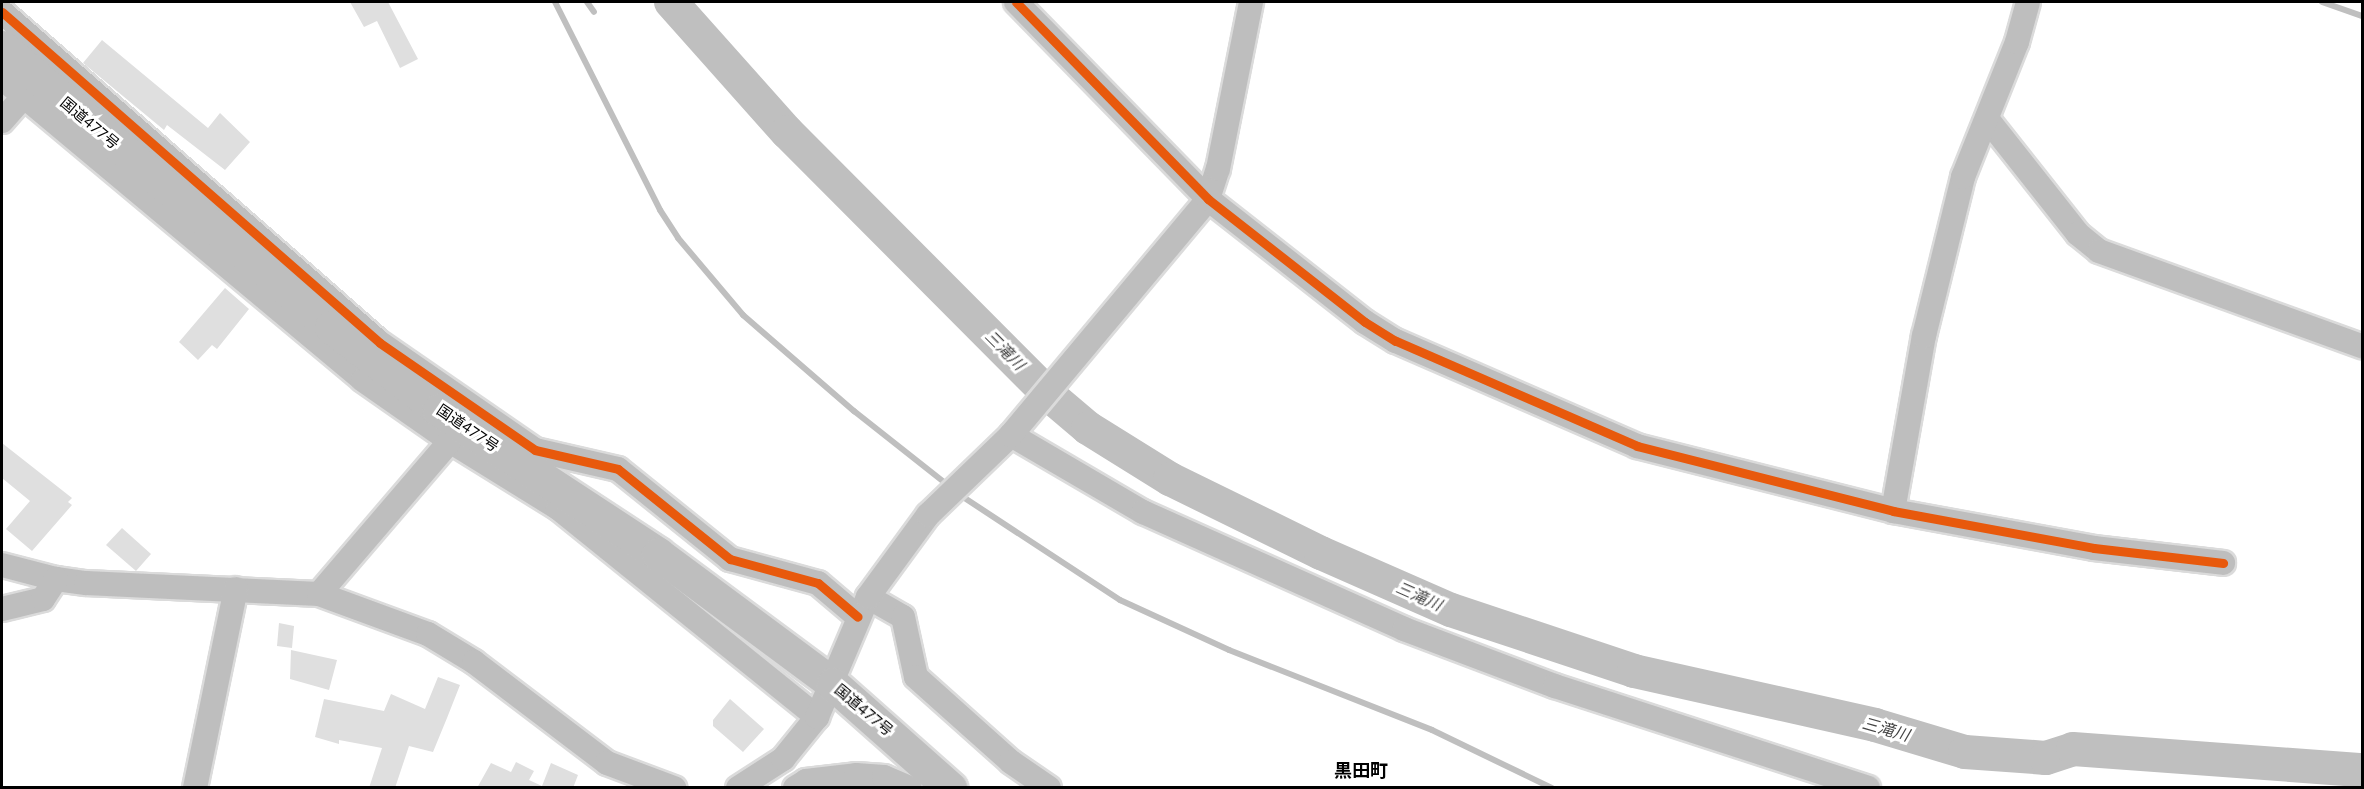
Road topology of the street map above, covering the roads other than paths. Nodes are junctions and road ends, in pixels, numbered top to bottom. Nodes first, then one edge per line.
1 (1017, 2) edge
2 (1251, 2) edge
3 (2028, 2) edge
4 (2, 12) edge
5 (2, 47) edge
6 (2, 78) edge
7 (30, 88) junction
8 (1988, 120) junction
9 (2, 121) edge
10 (1208, 199) junction
11 (2362, 345) edge
12 (1013, 432) junction
13 (450, 441) junction
14 (1893, 511) junction
15 (2223, 563) dead end
16 (2, 565) edge
17 (56, 579) junction
18 (236, 589) junction
19 (319, 594) junction
20 (863, 607) junction
21 (2, 609) edge
22 (833, 684) junction
23 (817, 717) junction
24 (195, 788) edge
25 (674, 788) edge
26 (738, 788) edge
27 (795, 788) edge
28 (910, 788) edge
29 (950, 788) edge
30 (1049, 788) edge
31 (1868, 788) edge

1 - 10 street
2 - 10 street
3 - 8 street
4 - 20 street
5 - 7 highway, 国道477号
6 - 7 street
7 - 9 street
7 - 13 street
7 - 22 highway, 国道477号
8 - 11 street
8 - 14 street
10 - 12 street
10 - 14 street
12 - 20 street
12 - 31 street
13 - 19 street
13 - 23 street
14 - 15 street
16 - 17 street
17 - 18 street
17 - 21 street
18 - 19 street
18 - 24 street
19 - 25 street
20 - 22 street
20 - 30 street
22 - 23 street
22 - 29 highway, 国道477号
23 - 26 street
27 - 28 street

